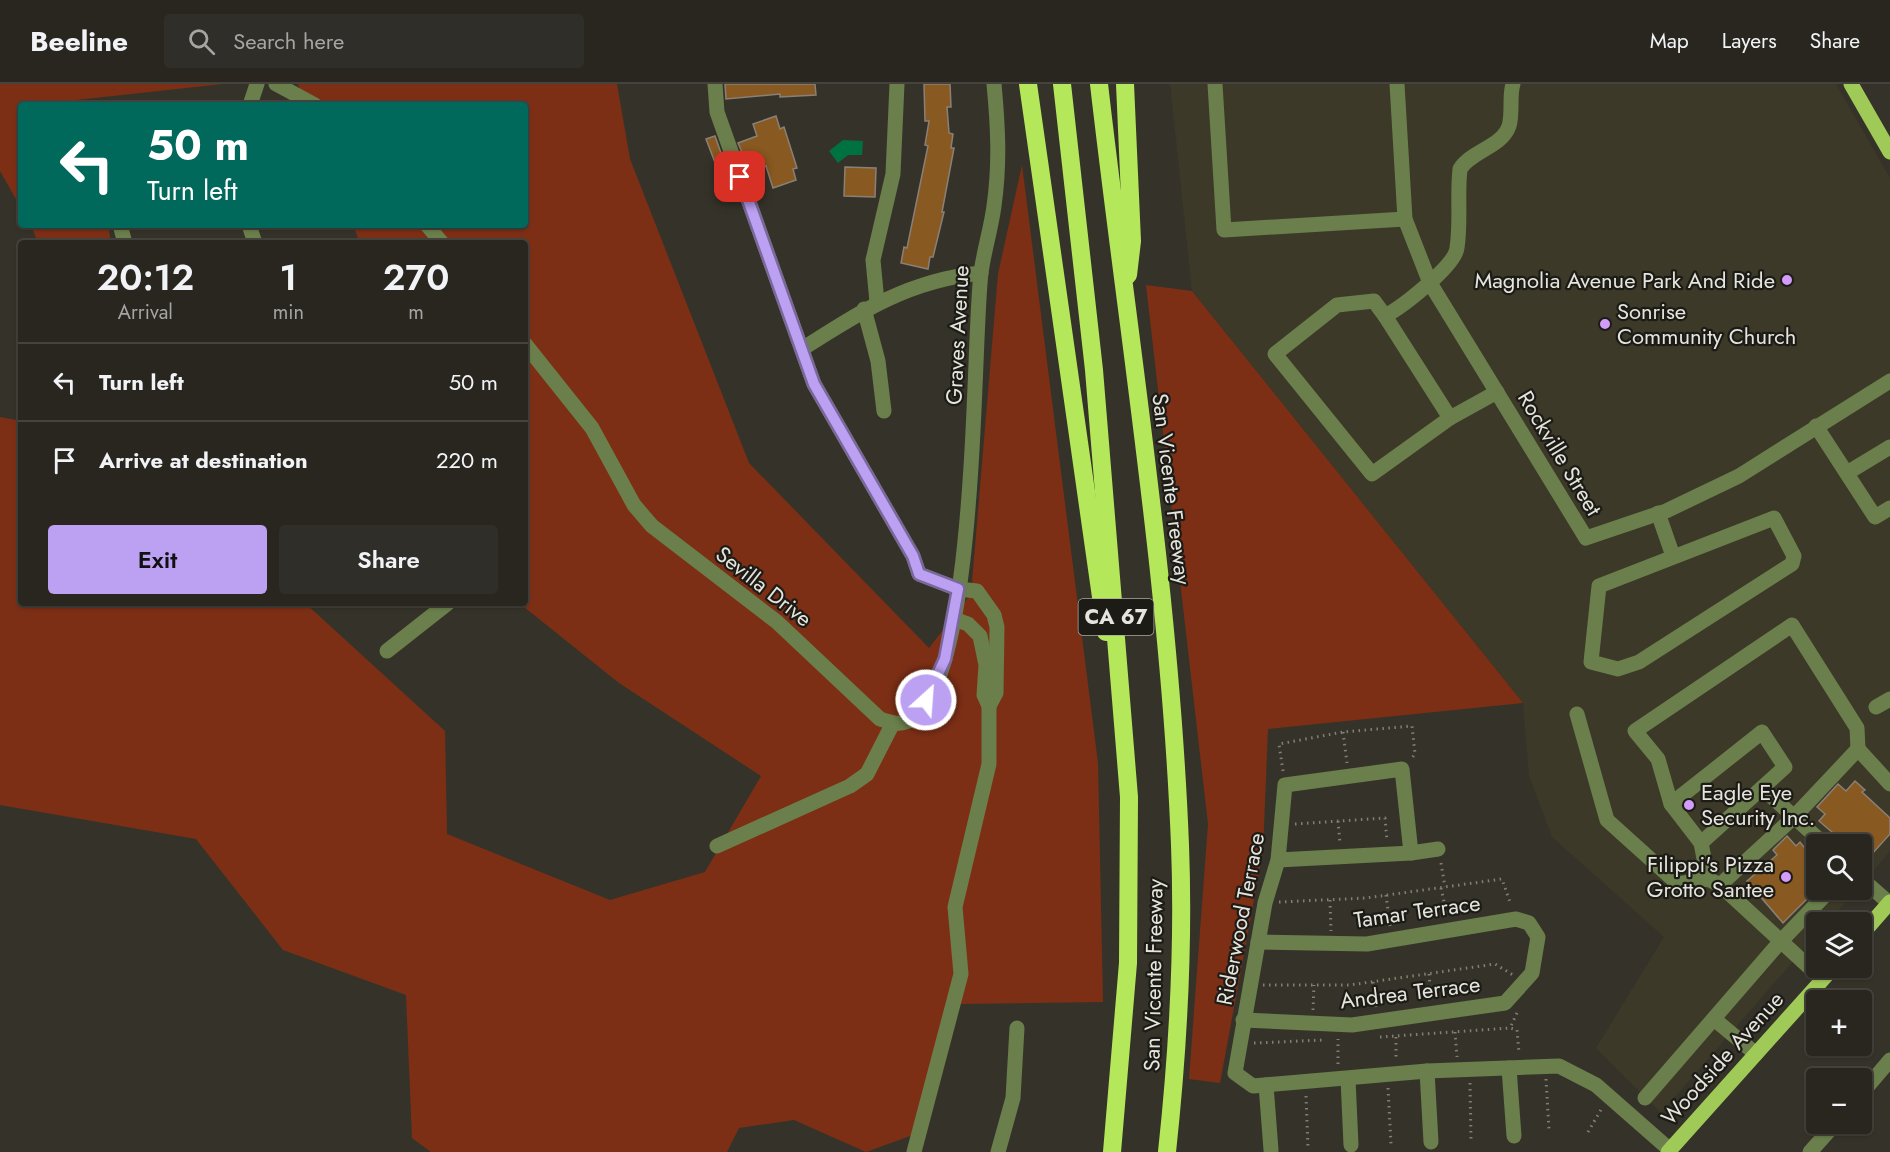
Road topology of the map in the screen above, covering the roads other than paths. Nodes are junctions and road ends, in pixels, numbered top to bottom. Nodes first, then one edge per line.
1 (257, 84) edge
2 (276, 84) edge
3 (715, 84) edge
4 (897, 84) edge
5 (994, 84) edge
6 (1028, 84) edge
7 (1062, 84) edge
8 (1099, 84) edge
9 (1125, 84) edge
10 (1215, 84) edge
11 (1397, 84) edge
12 (1513, 84) edge
13 (1851, 84) edge
14 (250, 102) edge
15 (309, 102) edge
16 (1890, 152) edge
17 (1405, 219) junction
18 (430, 228) edge
19 (440, 240) edge
20 (981, 273) junction
21 (1430, 283) junction
22 (1125, 304) junction
23 (871, 305) junction
24 (1385, 316) junction
25 (528, 348) edge
26 (802, 349) junction
27 (1890, 381) edge
28 (1497, 392) junction
29 (884, 411) dead end
30 (1450, 418) junction
31 (1816, 426) junction
32 (1890, 447) edge
33 (1847, 472) junction
34 (1890, 508) edge
35 (1658, 513) junction
36 (1673, 556) junction
37 (958, 589) junction
38 (424, 606) edge
39 (444, 606) edge
40 (432, 616) junction
41 (954, 619) junction
42 (387, 651) dead end
43 (1890, 699) edge
44 (989, 706) junction
45 (1876, 707) dead end
46 (1577, 714) dead end
47 (893, 723) junction
48 (1858, 750) junction
49 (1890, 784) edge
50 (1762, 788) junction
51 (1129, 797) junction
52 (1671, 804) junction
53 (1794, 817) junction
54 (1813, 834) edge
55 (1701, 843) junction
56 (717, 846) dead end
57 (1438, 849) road end
58 (1411, 853) junction
59 (1278, 860) junction
60 (1714, 882) junction
61 (1872, 888) edge
62 (1820, 900) edge
63 (1889, 902) edge
64 (1872, 922) edge
65 (1538, 937) joint
66 (1258, 942) junction
67 (1780, 942) junction
68 (1822, 980) joint
69 (1714, 1018) junction
70 (1243, 1020) junction
71 (1017, 1028) dead end
72 (1756, 1054) junction
73 (1890, 1060) edge
74 (1515, 1068) junction
75 (1427, 1071) junction
76 (1343, 1079) junction
77 (1872, 1081) edge
78 (1266, 1085) junction
79 (1645, 1098) dead end
80 (1826, 1134) edge
81 (1514, 1136) dead end
82 (1431, 1142) dead end
83 (1351, 1145) dead end
84 (1271, 1149) dead end
85 (1669, 1151) edge
86 (914, 1152) edge
87 (998, 1152) edge
88 (1112, 1152) edge
89 (1167, 1152) edge
90 (1810, 1152) edge

1 - 14 street
2 - 15 street
3 - 26 street
4 - 23 street
5 - 20 street, Graves Avenue
6 - 51 highway
7 - 51 highway, San Vicente Freeway / CA 67
8 - 22 highway, San Vicente Freeway / CA 67
9 - 22 highway
10 - 17 street
11 - 17 street, Rockville Street
12 - 21 street
13 - 16 main road
17 - 21 street, Rockville Street
18 - 19 street
20 - 23 street
20 - 37 street, Graves Avenue
21 - 24 street
21 - 28 street, Rockville Street
22 - 89 highway, San Vicente Freeway / CA 67
23 - 26 street
23 - 29 street
24 - 30 street
24 - 30 street
25 - 47 street, Sevilla Drive
26 - 37 street
27 - 31 street, Rockville Street
28 - 30 street
28 - 35 street, Rockville Street
31 - 33 street
31 - 35 street, Rockville Street
32 - 33 street
33 - 34 street
35 - 36 street
36 - 36 street
37 - 41 street
37 - 44 street
38 - 40 street
39 - 40 street
40 - 42 street
41 - 44 street
41 - 47 street
43 - 45 street
44 - 86 street
46 - 60 street
47 - 56 street
48 - 49 street
48 - 52 street
48 - 53 street
50 - 52 street
50 - 53 street
50 - 55 street
51 - 88 highway, San Vicente Freeway / CA 67
52 - 55 street
53 - 54 street
53 - 60 street
55 - 60 street
57 - 58 street
58 - 59 street
58 - 59 street, Riderwood Terrace
59 - 66 street, Riderwood Terrace
60 - 67 street
61 - 63 street
62 - 67 street
63 - 64 main road
65 - 66 street, Tamar Terrace
65 - 70 street, Andrea Terrace
66 - 70 street, Riderwood Terrace
67 - 68 street
67 - 69 street
68 - 72 main road, Woodside Avenue
69 - 72 street
69 - 79 street
70 - 78 street, Riderwood Terrace
71 - 87 street
72 - 85 main road, Woodside Avenue
73 - 77 street
74 - 75 street, Riderwood Terrace
74 - 81 street
74 - 85 street, Riderwood Terrace
75 - 76 street, Riderwood Terrace
75 - 82 street
76 - 78 street, Riderwood Terrace
76 - 83 street
78 - 84 street
80 - 90 street

